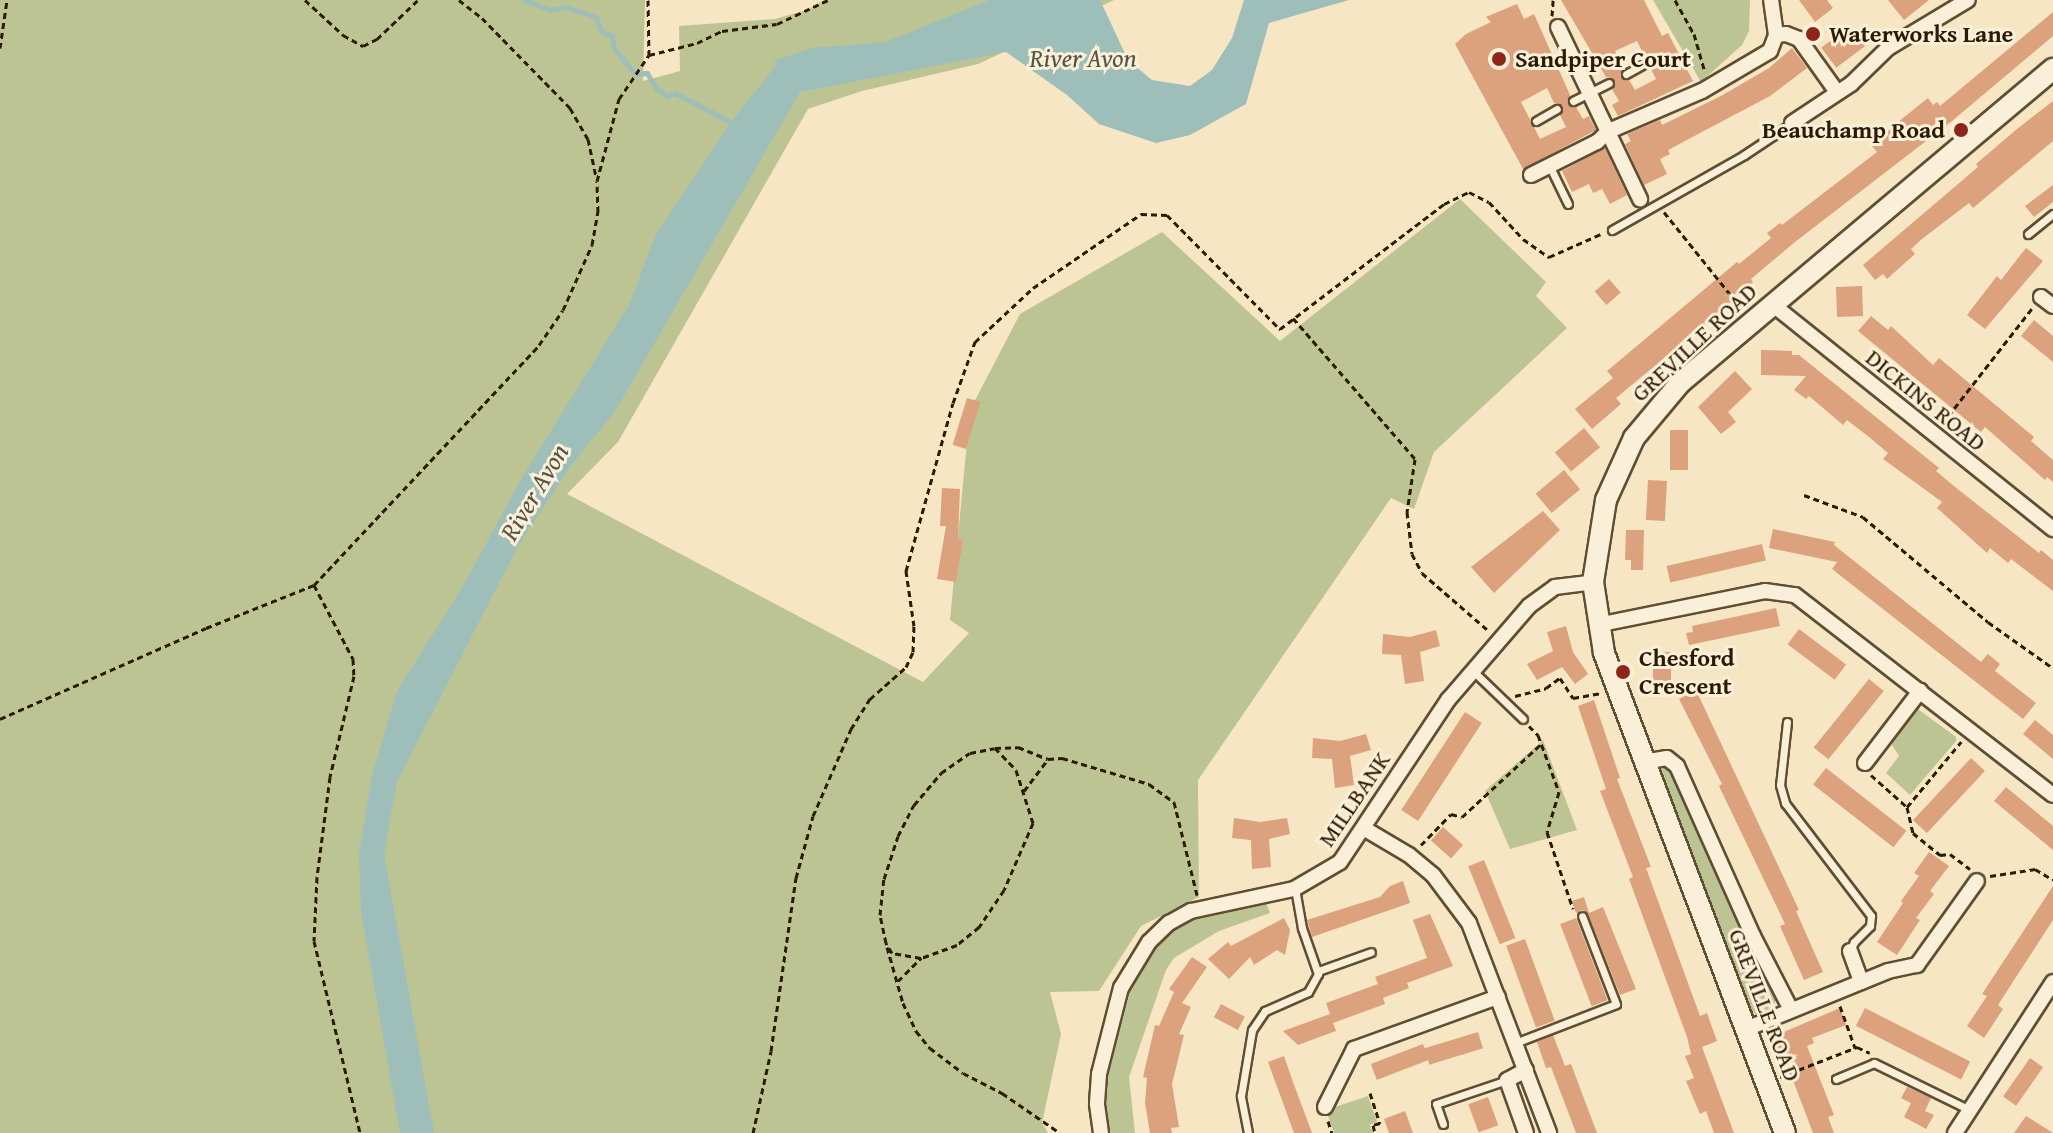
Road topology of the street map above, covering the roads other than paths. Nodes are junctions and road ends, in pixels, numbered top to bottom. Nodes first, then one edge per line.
1 (1771, 0) edge
2 (1968, 0) edge
3 (1555, 20) road end
4 (1776, 35) junction
5 (1642, 65) dead end
6 (2053, 69) edge
7 (1626, 74) dead end
8 (1609, 83) dead end
9 (1591, 92) junction
10 (1837, 92) junction
11 (1573, 101) dead end
12 (1557, 109) dead end
13 (1536, 121) dead end
14 (1792, 123) joint
15 (1609, 131) junction
16 (1550, 167) junction
17 (1531, 175) dead end
18 (1640, 199) dead end
19 (1568, 204) dead end
20 (2053, 214) edge
21 (1612, 230) road end
22 (2028, 234) dead end
23 (1772, 304) junction
24 (2053, 529) edge
25 (1593, 582) junction
26 (1597, 625) junction
27 (1473, 671) junction
28 (1920, 691) junction
29 (1523, 719) dead end
30 (1787, 722) dead end
31 (1644, 762) junction
32 (1865, 763) road end
33 (2053, 795) edge
34 (1365, 829) junction
35 (1978, 877) road end
36 (1295, 889) junction
37 (1582, 916) road end
38 (1850, 951) joint
39 (1371, 952) dead end
40 (1318, 971) junction
41 (1861, 982) junction
42 (2053, 982) edge
43 (1498, 997) junction
44 (1791, 1010) junction
45 (1746, 1029) junction
46 (1515, 1043) junction
47 (1526, 1070) junction
48 (1836, 1079) dead end
49 (1507, 1080) junction
50 (1325, 1107) dead end
51 (1970, 1110) junction
52 (1443, 1124) dead end
53 (1101, 1133) edge
54 (1248, 1133) edge
55 (1526, 1133) edge
56 (1549, 1133) edge
57 (1785, 1133) edge
58 (1955, 1133) edge

1 - 4 street
2 - 10 street
3 - 9 street
4 - 10 street
4 - 15 street
5 - 7 lane
6 - 23 street, GREVILLE ROAD
8 - 9 lane
9 - 11 lane
9 - 15 street
10 - 14 street
12 - 13 lane
14 - 21 lane
15 - 16 street
15 - 18 street
16 - 17 street
16 - 19 lane
20 - 22 lane
23 - 24 street, DICKINS ROAD
23 - 25 street, GREVILLE ROAD
25 - 26 street, GREVILLE ROAD
25 - 27 street, MILLBANK
26 - 28 street
26 - 31 street, GREVILLE ROAD
27 - 29 lane
27 - 34 street, MILLBANK
28 - 32 street
28 - 33 street
30 - 38 lane
31 - 44 street, GREVILLE ROAD
31 - 45 street, GREVILLE ROAD
34 - 36 street, MILLBANK
34 - 43 street
35 - 41 street
36 - 40 lane
36 - 53 street, MILLBANK
37 - 46 lane
38 - 41 street
39 - 40 lane
40 - 54 lane
41 - 44 street
42 - 51 street
43 - 46 street
43 - 50 street
44 - 45 street
45 - 57 street, GREVILLE ROAD
46 - 47 street
47 - 49 street
47 - 56 street
48 - 51 lane
49 - 52 lane
49 - 55 street
51 - 58 street

